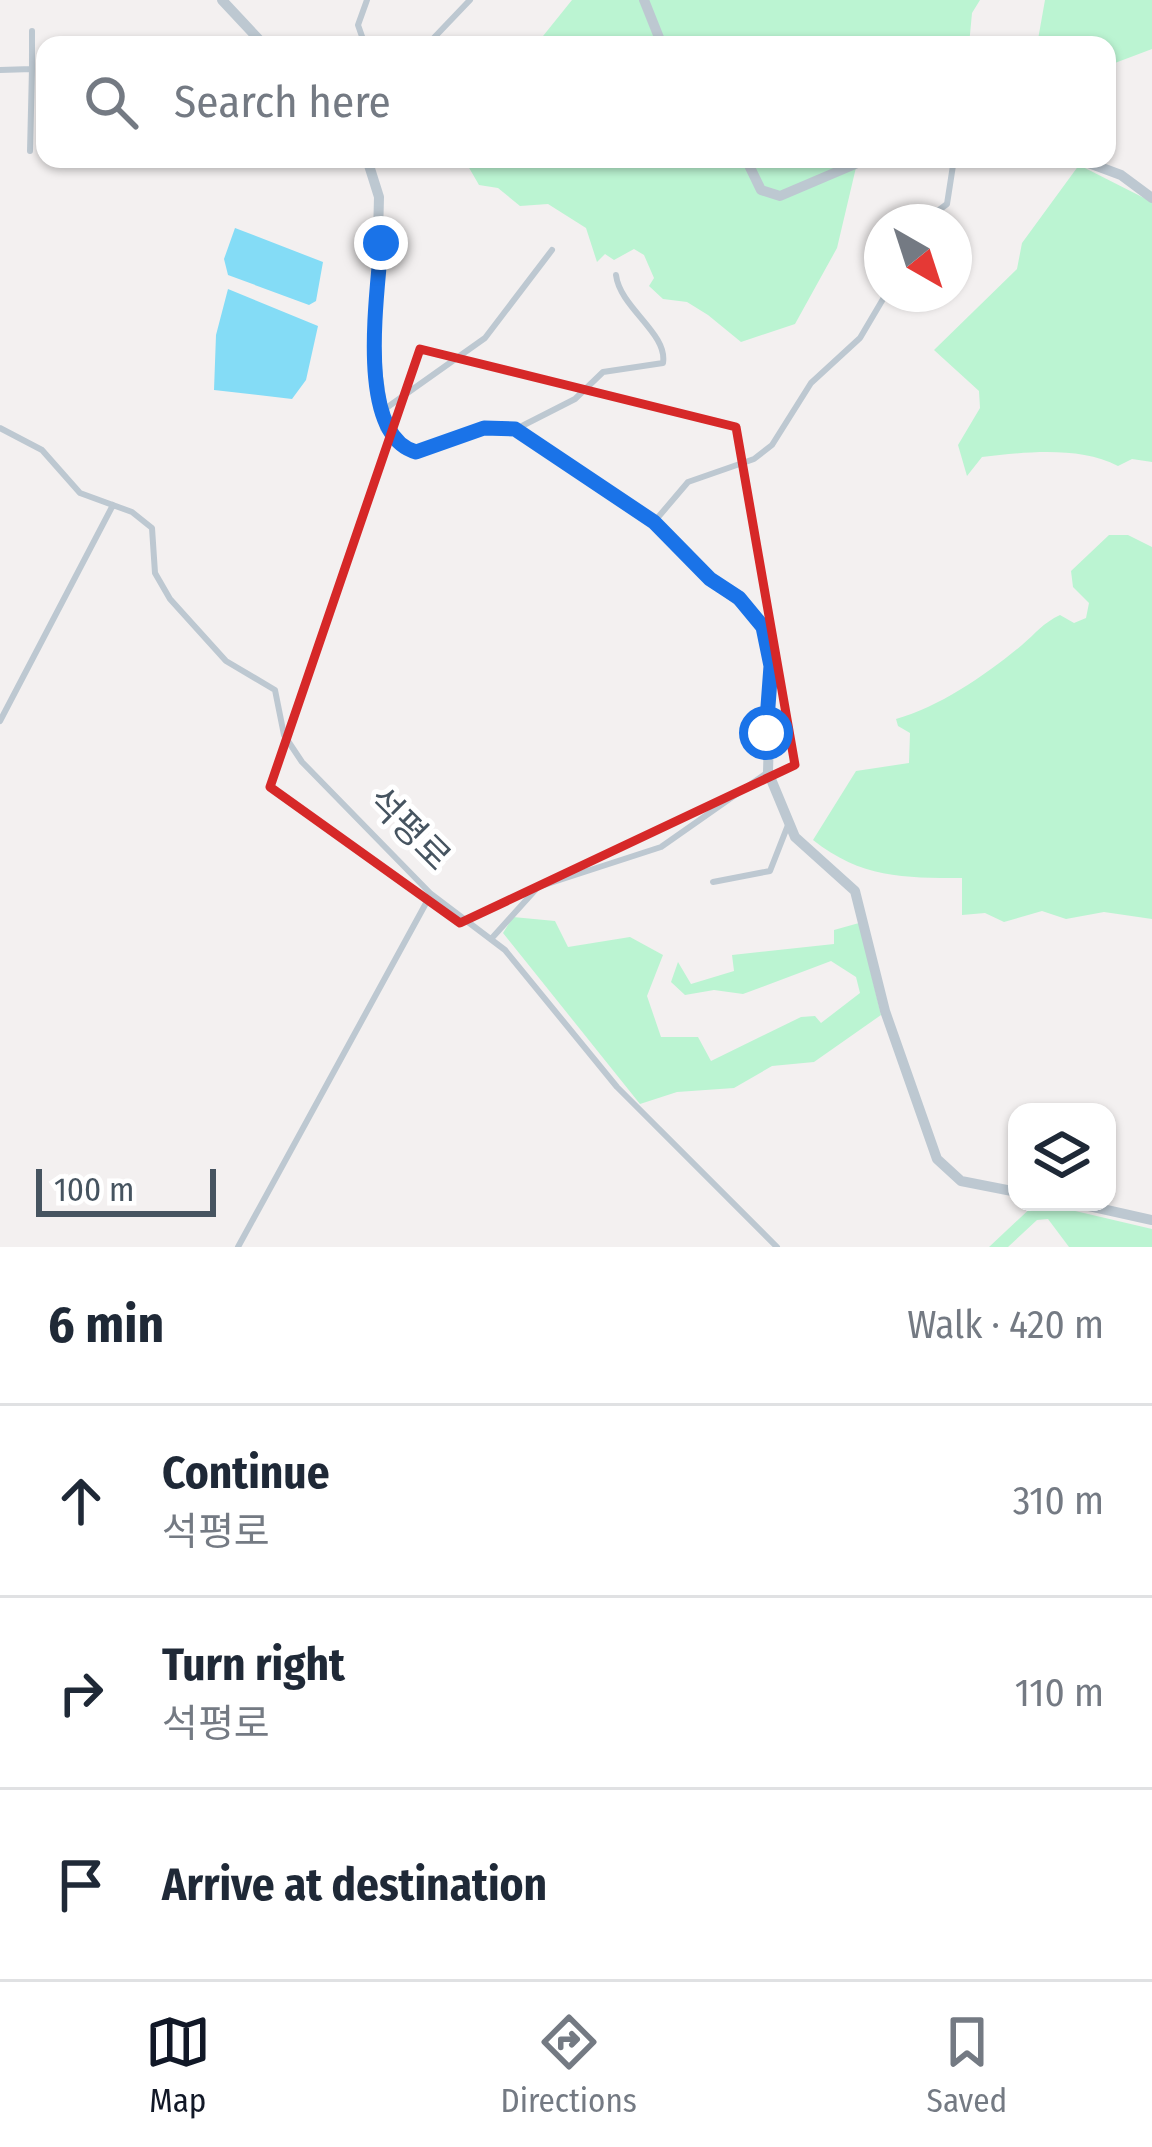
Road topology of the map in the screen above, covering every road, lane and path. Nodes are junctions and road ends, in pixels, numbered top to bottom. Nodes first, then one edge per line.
1 (222, 0) edge
2 (367, 0) edge
3 (470, 0) edge
4 (644, 0) edge
5 (32, 31) dead end
6 (255, 36) edge
7 (362, 36) edge
8 (436, 36) edge
9 (658, 36) edge
10 (32, 69) junction
11 (0, 70) edge
12 (29, 151) dead end
13 (370, 168) edge
14 (750, 168) edge
15 (849, 168) edge
16 (953, 168) edge
17 (1102, 168) edge
18 (1152, 198) edge
19 (947, 204) edge
20 (552, 250) dead end
21 (616, 275) dead end
22 (875, 312) edge
23 (380, 413) junction
24 (0, 428) edge
25 (515, 429) junction
26 (113, 506) junction
27 (654, 522) junction
28 (0, 721) edge
29 (768, 772) junction
30 (788, 825) junction
31 (712, 882) dead end
32 (431, 894) junction
33 (492, 938) junction
34 (1008, 1190) edge
35 (1112, 1211) edge
36 (1152, 1220) edge
37 (771, 1245) edge
38 (238, 1247) edge

1 - 6 street
2 - 7 lane
3 - 8 lane
4 - 9 street
5 - 10 lane
10 - 11 lane
10 - 12 lane
13 - 23 street
14 - 15 street
16 - 19 lane
17 - 18 street
20 - 23 lane
21 - 25 lane
22 - 27 lane
23 - 25 street
24 - 26 lane, 석평로
25 - 27 street
26 - 28 lane
26 - 32 lane, 석평로
27 - 29 street
29 - 30 street
29 - 33 lane
30 - 31 lane
30 - 34 street
32 - 33 lane, 석평로
32 - 38 lane
33 - 37 lane, 석평로
35 - 36 street

